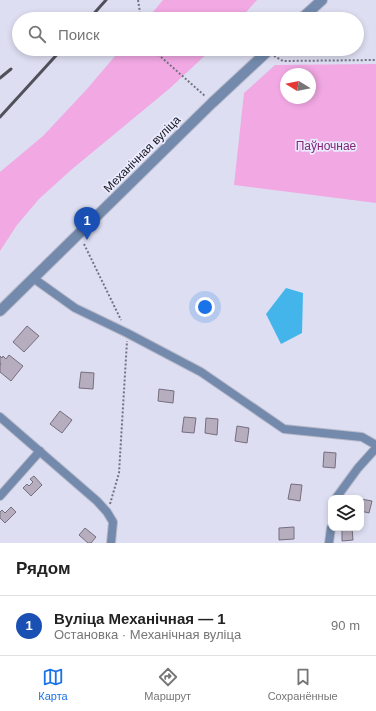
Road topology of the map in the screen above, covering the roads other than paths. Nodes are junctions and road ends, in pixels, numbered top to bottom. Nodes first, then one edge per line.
1 (322, 0) edge
2 (309, 12) edge
3 (263, 56) edge
4 (33, 278) junction
5 (0, 312) edge
6 (0, 417) edge
7 (376, 445) edge
8 (376, 448) edge
9 (40, 451) junction
10 (338, 495) edge
11 (0, 496) edge
12 (331, 531) edge
13 (111, 543) edge
14 (330, 543) edge

1 - 2 street
3 - 4 street, Механічная вуліца
4 - 5 street, Механічная вуліца
4 - 7 street
6 - 9 street
8 - 10 street
9 - 11 street
9 - 13 street
12 - 14 street

